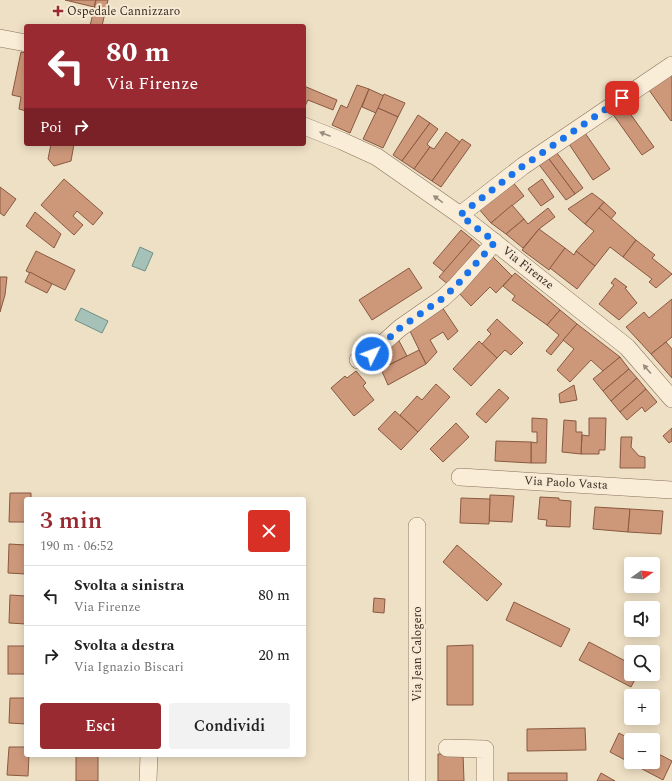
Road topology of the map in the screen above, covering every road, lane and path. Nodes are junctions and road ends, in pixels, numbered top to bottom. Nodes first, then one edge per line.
1 (2, 38) edge
2 (24, 43) edge
3 (672, 65) edge
4 (306, 127) edge
5 (460, 215) junction
6 (495, 242) junction
7 (358, 360) dead end
8 (672, 399) edge
9 (460, 477) dead end
10 (672, 490) edge
11 (417, 526) dead end
12 (447, 748) dead end
13 (149, 757) edge
14 (148, 781) edge
15 (418, 781) edge
16 (485, 781) edge

1 - 2 street
3 - 5 street
5 -> 4 street, Via Firenze
5 - 6 street, Via Firenze
6 - 7 street
8 -> 6 street, Via Firenze
9 - 10 street, Via Paolo Vasta
11 - 15 street, Via Jean Calogero
12 - 16 street
13 - 14 street

